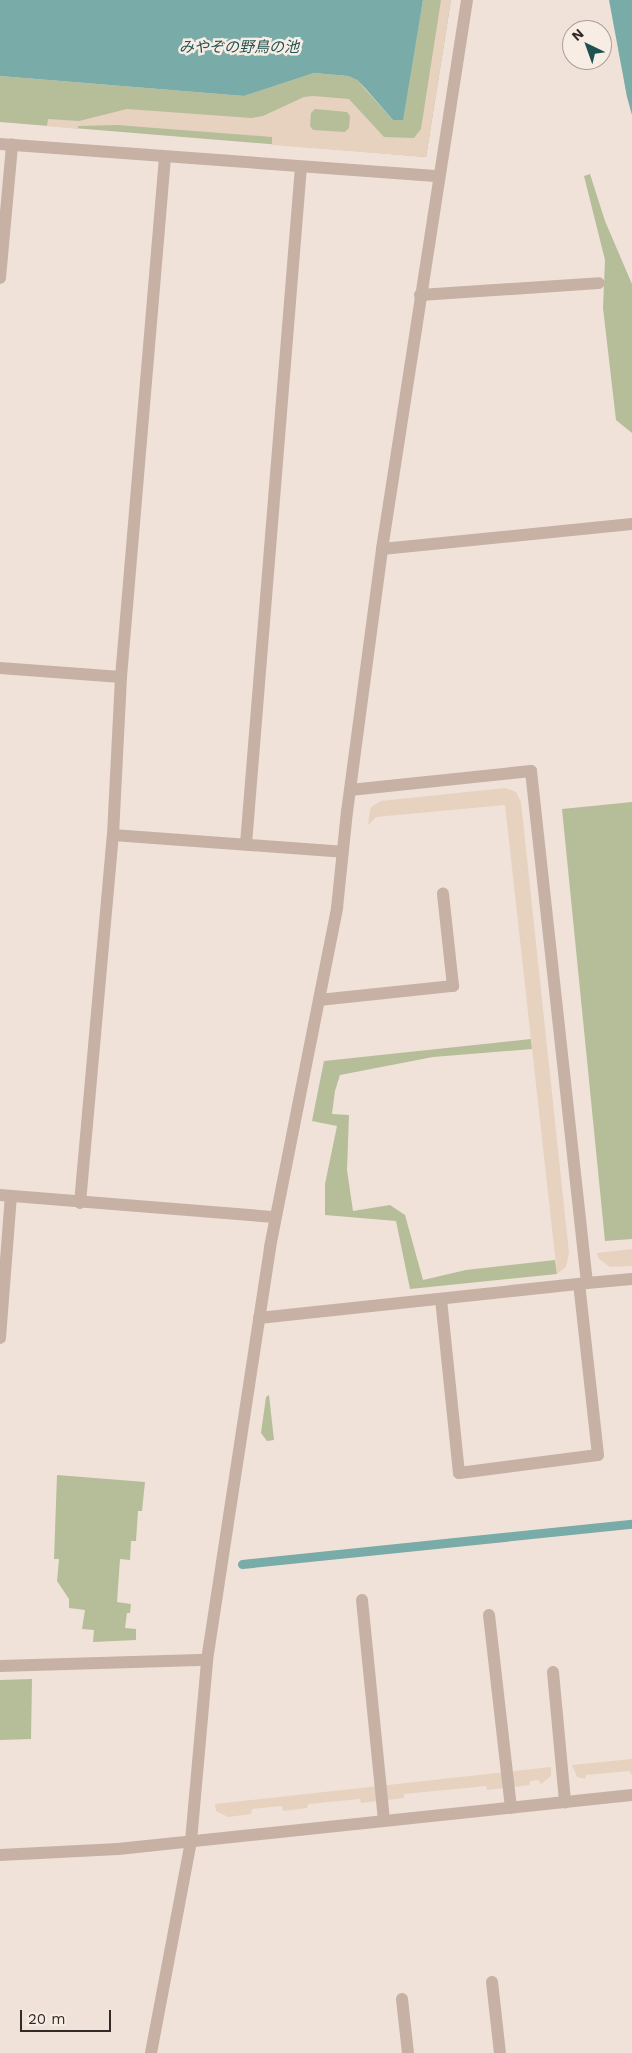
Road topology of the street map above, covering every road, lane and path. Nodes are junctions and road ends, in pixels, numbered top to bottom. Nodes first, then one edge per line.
1 (467, 0) edge
2 (6, 144) edge
3 (165, 157) junction
4 (301, 166) junction
5 (439, 176) junction
6 (0, 278) edge
7 (599, 283) dead end
8 (420, 296) junction
9 (632, 524) edge
10 (382, 548) junction
11 (0, 668) edge
12 (121, 677) junction
13 (350, 790) junction
14 (113, 835) junction
15 (246, 844) junction
16 (342, 852) junction
17 (443, 894) dead end
18 (320, 1000) junction
19 (6, 1195) edge
20 (80, 1203) junction
21 (275, 1217) junction
22 (632, 1279) edge
23 (583, 1284) junction
24 (441, 1299) junction
25 (259, 1318) junction
26 (0, 1338) edge
27 (362, 1600) dead end
28 (488, 1615) dead end
29 (207, 1660) junction
30 (0, 1666) edge
31 (553, 1672) dead end
32 (632, 1795) edge
33 (565, 1802) junction
34 (511, 1808) junction
35 (384, 1821) junction
36 (191, 1841) junction
37 (0, 1855) edge
38 (492, 1982) dead end
39 (402, 1999) dead end
40 (151, 2053) edge
41 (408, 2053) edge
42 (500, 2053) edge

1 - 5 street
2 - 3 street
2 - 6 street
3 - 4 street
3 - 12 street
4 - 5 street
4 - 15 street
5 - 8 street
7 - 8 street
8 - 10 street
9 - 10 street
10 - 13 street
11 - 12 street
12 - 14 street
13 - 16 street
13 - 23 street
14 - 15 street
14 - 20 street
15 - 16 street
16 - 18 street
17 - 18 street
18 - 21 street
19 - 20 street
19 - 26 street
20 - 21 street
21 - 25 street
22 - 23 street
23 - 24 street
23 - 24 street
24 - 25 street
25 - 29 street
27 - 35 street
28 - 34 street
29 - 30 street
29 - 36 street
31 - 33 street
32 - 33 street
33 - 34 street
34 - 35 street
35 - 36 street
36 - 37 street
36 - 40 street
38 - 42 street
39 - 41 street

